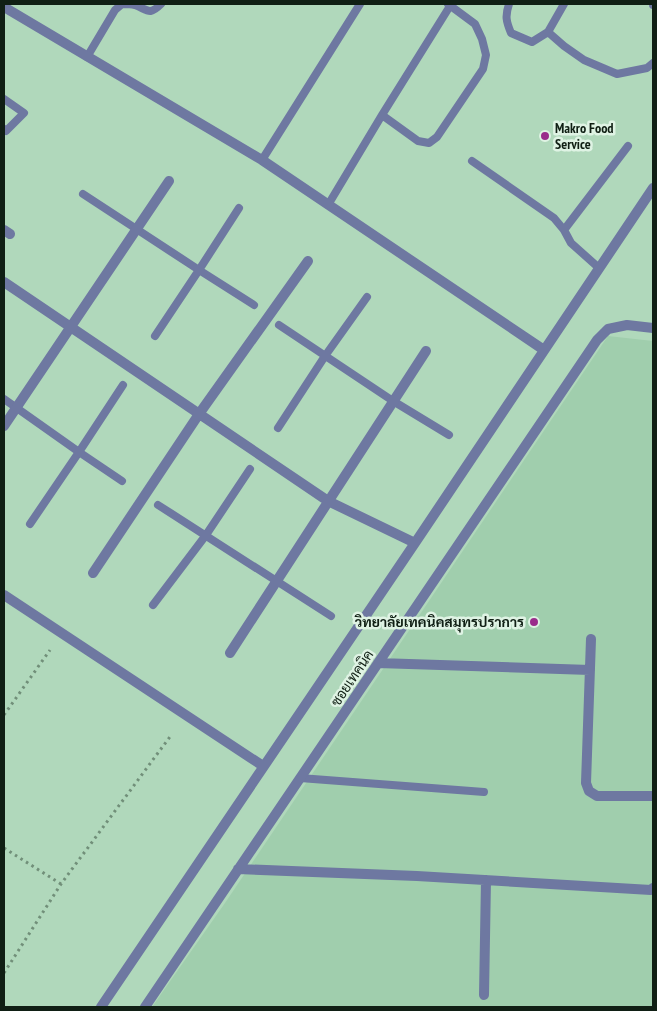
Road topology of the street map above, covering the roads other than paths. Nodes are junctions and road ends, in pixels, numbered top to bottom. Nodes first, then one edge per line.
1 (161, 4) edge
2 (360, 4) edge
3 (509, 4) edge
4 (564, 4) edge
5 (449, 5) edge
6 (4, 7) edge
7 (548, 32) junction
8 (88, 57) junction
9 (653, 63) edge
10 (4, 99) edge
11 (382, 115) junction
12 (4, 129) edge
13 (628, 146) dead end
14 (262, 160) junction
15 (472, 161) dead end
16 (169, 181) dead end
17 (653, 188) edge
18 (83, 194) dead end
19 (328, 205) junction
20 (239, 208) dead end
21 (136, 228) junction
22 (564, 230) junction
23 (308, 260) dead end
24 (599, 268) junction
25 (199, 270) junction
26 (4, 282) edge
27 (367, 297) dead end
28 (254, 305) dead end
29 (279, 325) dead end
30 (71, 327) junction
31 (653, 328) edge
32 (155, 336) dead end
33 (544, 350) junction
34 (426, 351) dead end
35 (325, 356) junction
36 (123, 385) dead end
37 (4, 400) edge
38 (394, 401) junction
39 (16, 408) junction
40 (199, 414) junction
41 (4, 426) edge
42 (278, 428) dead end
43 (449, 435) dead end
44 (79, 452) junction
45 (250, 469) dead end
46 (122, 481) dead end
47 (328, 501) junction
48 (158, 505) dead end
49 (30, 524) dead end
50 (206, 536) junction
51 (415, 543) junction
52 (93, 573) dead end
53 (277, 580) junction
54 (4, 595) edge
55 (154, 604) dead end
56 (331, 616) dead end
57 (591, 639) dead end
58 (230, 653) dead end
59 (378, 663) junction
60 (590, 670) junction
61 (263, 766) junction
62 (300, 778) junction
63 (484, 792) dead end
64 (653, 796) edge
65 (238, 869) junction
66 (486, 880) junction
67 (653, 888) edge
68 (484, 996) dead end
69 (101, 1007) edge
70 (145, 1007) edge

1 - 8 lane
2 - 14 lane
3 - 7 lane
4 - 7 lane
5 - 11 lane
5 - 11 lane
6 - 8 street
7 - 9 lane
8 - 14 street
10 - 12 lane
11 - 19 lane
13 - 22 lane
14 - 19 street
15 - 22 lane
16 - 21 street
17 - 24 street
18 - 21 lane
19 - 33 street
20 - 25 lane
21 - 25 lane
21 - 30 street
22 - 24 lane
23 - 40 street
24 - 33 street
25 - 28 lane
25 - 32 lane
26 - 30 street
27 - 35 lane
29 - 35 lane
30 - 39 street
30 - 40 street
31 - 59 street, ซอยเทคนิค
33 - 51 street
34 - 38 street
35 - 38 lane
35 - 42 lane
36 - 44 lane
37 - 39 lane
38 - 43 lane
38 - 47 street
39 - 41 street
39 - 44 lane
40 - 47 street
40 - 52 street
44 - 46 lane
44 - 49 lane
45 - 50 lane
47 - 51 street
47 - 53 street
48 - 50 lane
50 - 53 lane
50 - 55 lane
51 - 61 street
53 - 56 lane
53 - 58 street
54 - 61 street
57 - 60 street
59 - 60 street
59 - 62 street, ซอยเทคนิค
60 - 64 street
61 - 69 street
62 - 63 lane
62 - 65 street, ซอยเทคนิค
65 - 66 street
65 - 70 street, ซอยเทคนิค
66 - 67 street
66 - 68 street

